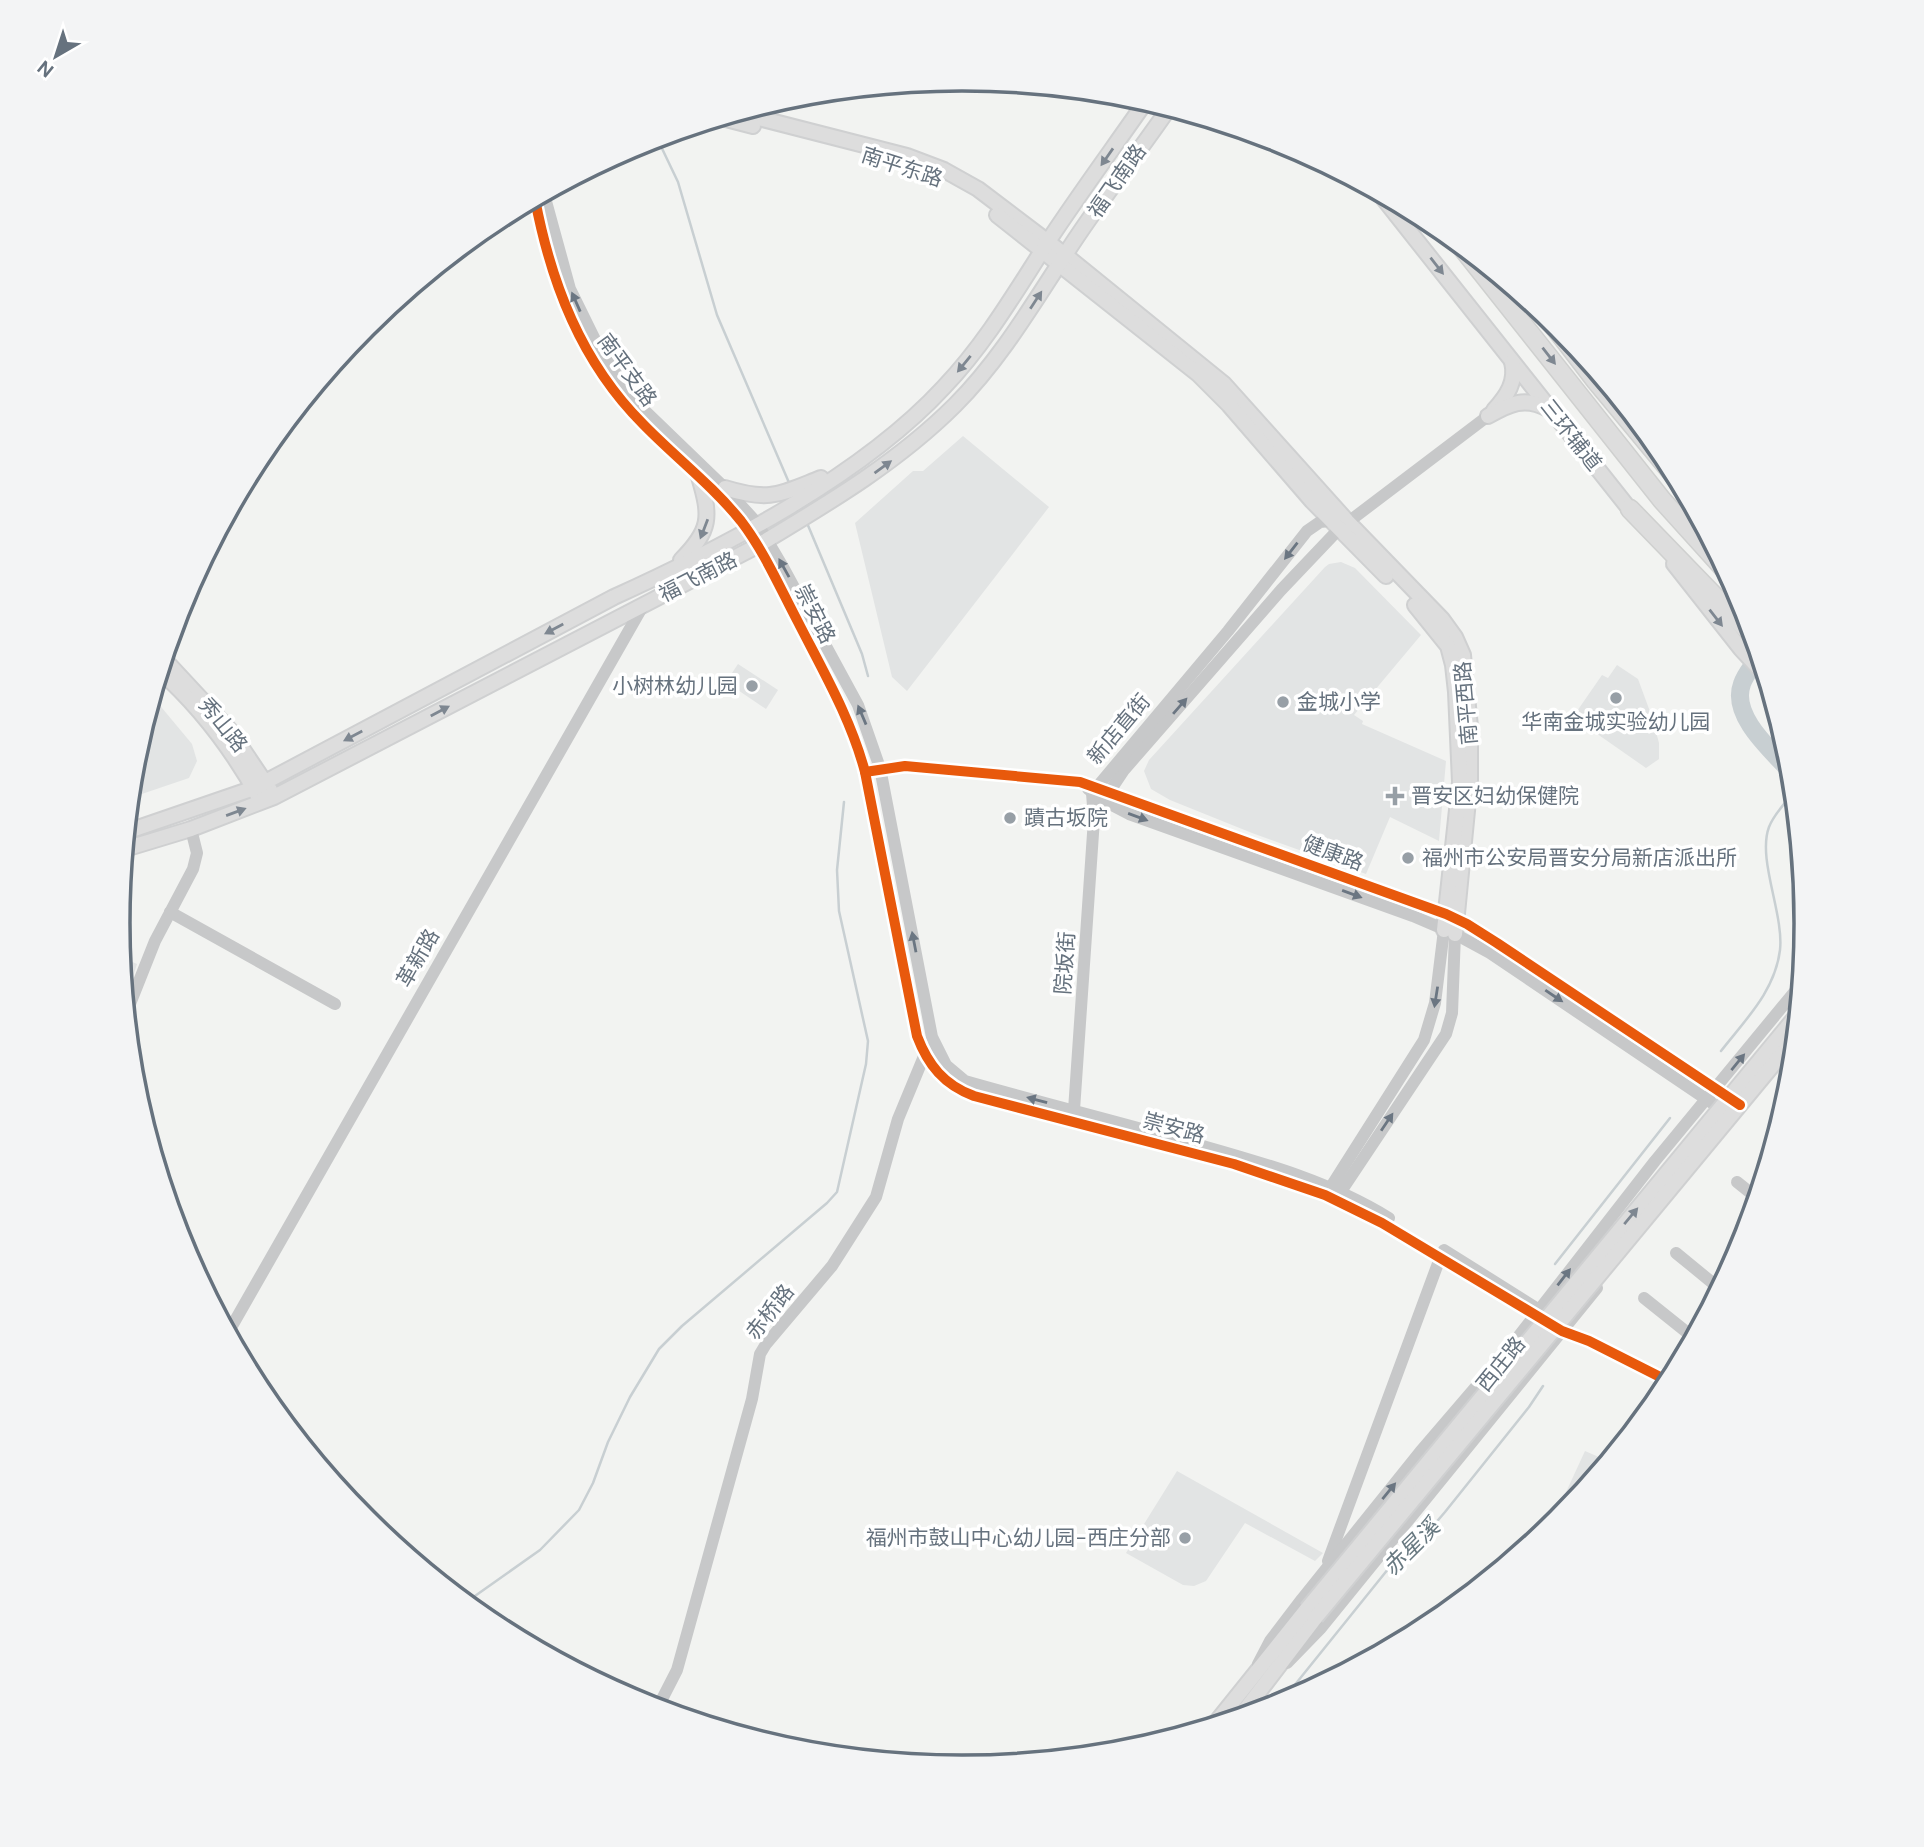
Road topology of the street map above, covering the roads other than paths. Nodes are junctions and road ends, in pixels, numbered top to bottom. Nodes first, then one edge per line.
1 (1139, 110) edge
2 (1164, 116) edge
3 (755, 117) edge
4 (737, 122) edge
5 (546, 203) edge
6 (537, 208) edge
7 (1395, 213) edge
8 (1045, 247) junction
9 (1062, 260) junction
10 (1484, 276) edge
11 (1512, 362) junction
12 (1551, 410) junction
13 (1488, 416) junction
14 (699, 478) junction
15 (817, 484) junction
16 (725, 488) junction
17 (1630, 509) joint
18 (1339, 523) junction
19 (752, 526) junction
20 (763, 543) junction
21 (1705, 548) edge
22 (671, 571) junction
23 (644, 604) junction
24 (1741, 631) edge
25 (171, 666) edge
26 (167, 679) edge
27 (880, 768) junction
28 (865, 772) junction
29 (260, 786) junction
30 (1093, 790) junction
31 (1106, 796) junction
32 (268, 800) junction
33 (1094, 819) junction
34 (135, 829) edge
35 (191, 829) junction
36 (134, 846) edge
37 (170, 912) junction
38 (1450, 924) junction
39 (133, 996) edge
40 (1791, 996) edge
41 (335, 1004) dead end
42 (1788, 1027) edge
43 (932, 1037) junction
44 (1784, 1050) edge
45 (1784, 1051) edge
46 (925, 1054) junction
47 (1711, 1094) junction
48 (1074, 1110) junction
49 (1736, 1111) junction
50 (1737, 1182) dead end
51 (1750, 1192) edge
52 (1333, 1193) junction
53 (1676, 1253) dead end
54 (1440, 1258) junction
55 (1713, 1283) edge
56 (1644, 1298) dead end
57 (1537, 1312) junction
58 (233, 1325) edge
59 (1564, 1329) junction
60 (1687, 1332) edge
61 (1660, 1377) edge
62 (1324, 1571) junction
63 (1312, 1613) junction
64 (1254, 1687) junction
65 (662, 1700) edge
66 (1244, 1707) edge
67 (1228, 1713) edge

1 -> 8 main road, 福飞南路
2 - 9 main road, 福飞南路
3 - 8 main road, 南平东路
4 - 8 main road, 南平东路
16 -> 5 street, 南平支路
6 - 14 street, 南平支路
7 -> 11 main road, 三环辅道
8 - 9 main road, 南平东路
8 -> 15 main road, 福飞南路
9 - 18 main road, 南平西路
20 -> 9 main road, 福飞南路
10 -> 21 highway
11 - 12 main road, 三环辅道
11 - 13 main road
12 - 13 main road
12 - 17 main road, 三环辅道
13 - 18 street, 新店直街
14 - 19 street, 南平支路
14 -> 22 main road
15 - 16 main road
15 - 19 main road, 福飞南路
16 - 19 street, 南平支路
17 -> 24 highway
18 -> 30 street, 新店直街
31 -> 18 street, 新店直街
18 - 38 main road, 南平西路
19 - 20 street, 崇安路
19 - 22 main road, 福飞南路
20 - 23 main road, 福飞南路
27 -> 20 street, 崇安路
20 - 28 street, 崇安路
22 -> 29 main road, 福飞南路
32 -> 23 main road, 福飞南路
23 - 58 street, 革新路
25 - 29 main road, 秀山路
26 - 29 main road, 秀山路
27 - 28 street, 健康路
27 - 30 street, 健康路
43 -> 27 street, 崇安路
28 - 46 street, 崇安路
29 - 32 main road, 秀山路
29 - 34 main road, 福飞南路
30 - 31 street, 健康路
30 - 33 street, 新店直街
31 - 33 street, 新店直街
31 - 38 street, 健康路
35 -> 32 main road, 福飞南路
33 - 48 street, 院坂街
35 - 36 main road, 福飞南路
35 - 37 street
37 - 39 street
37 - 41 street
38 - 47 street, 健康路
38 -> 52 street, 南平西路
52 -> 38 street, 南平西路
47 -> 40 street
63 -> 42 main road, bridge
43 - 46 street, 赤桥路
48 -> 43 street, 崇安路
44 - 63 main road, 西庄路, bridge
45 - 49 street
46 - 52 street, 崇安路
46 - 65 street, 赤桥路
47 - 49 street, 健康路
57 -> 47 street
48 - 52 street, 崇安路
49 - 59 street
50 - 51 street
52 - 54 street, 崇安路
52 - 57 street, 崇安路
53 - 55 street
54 - 57 street, 崇安路
54 - 62 street
56 - 60 street
57 - 59 street, 崇安路
62 -> 57 street
59 - 61 street, 崇安路
59 - 64 street
62 - 64 street
63 - 64 main road, 西庄路
64 - 66 main road, 西庄路
64 - 67 main road, 西庄路

